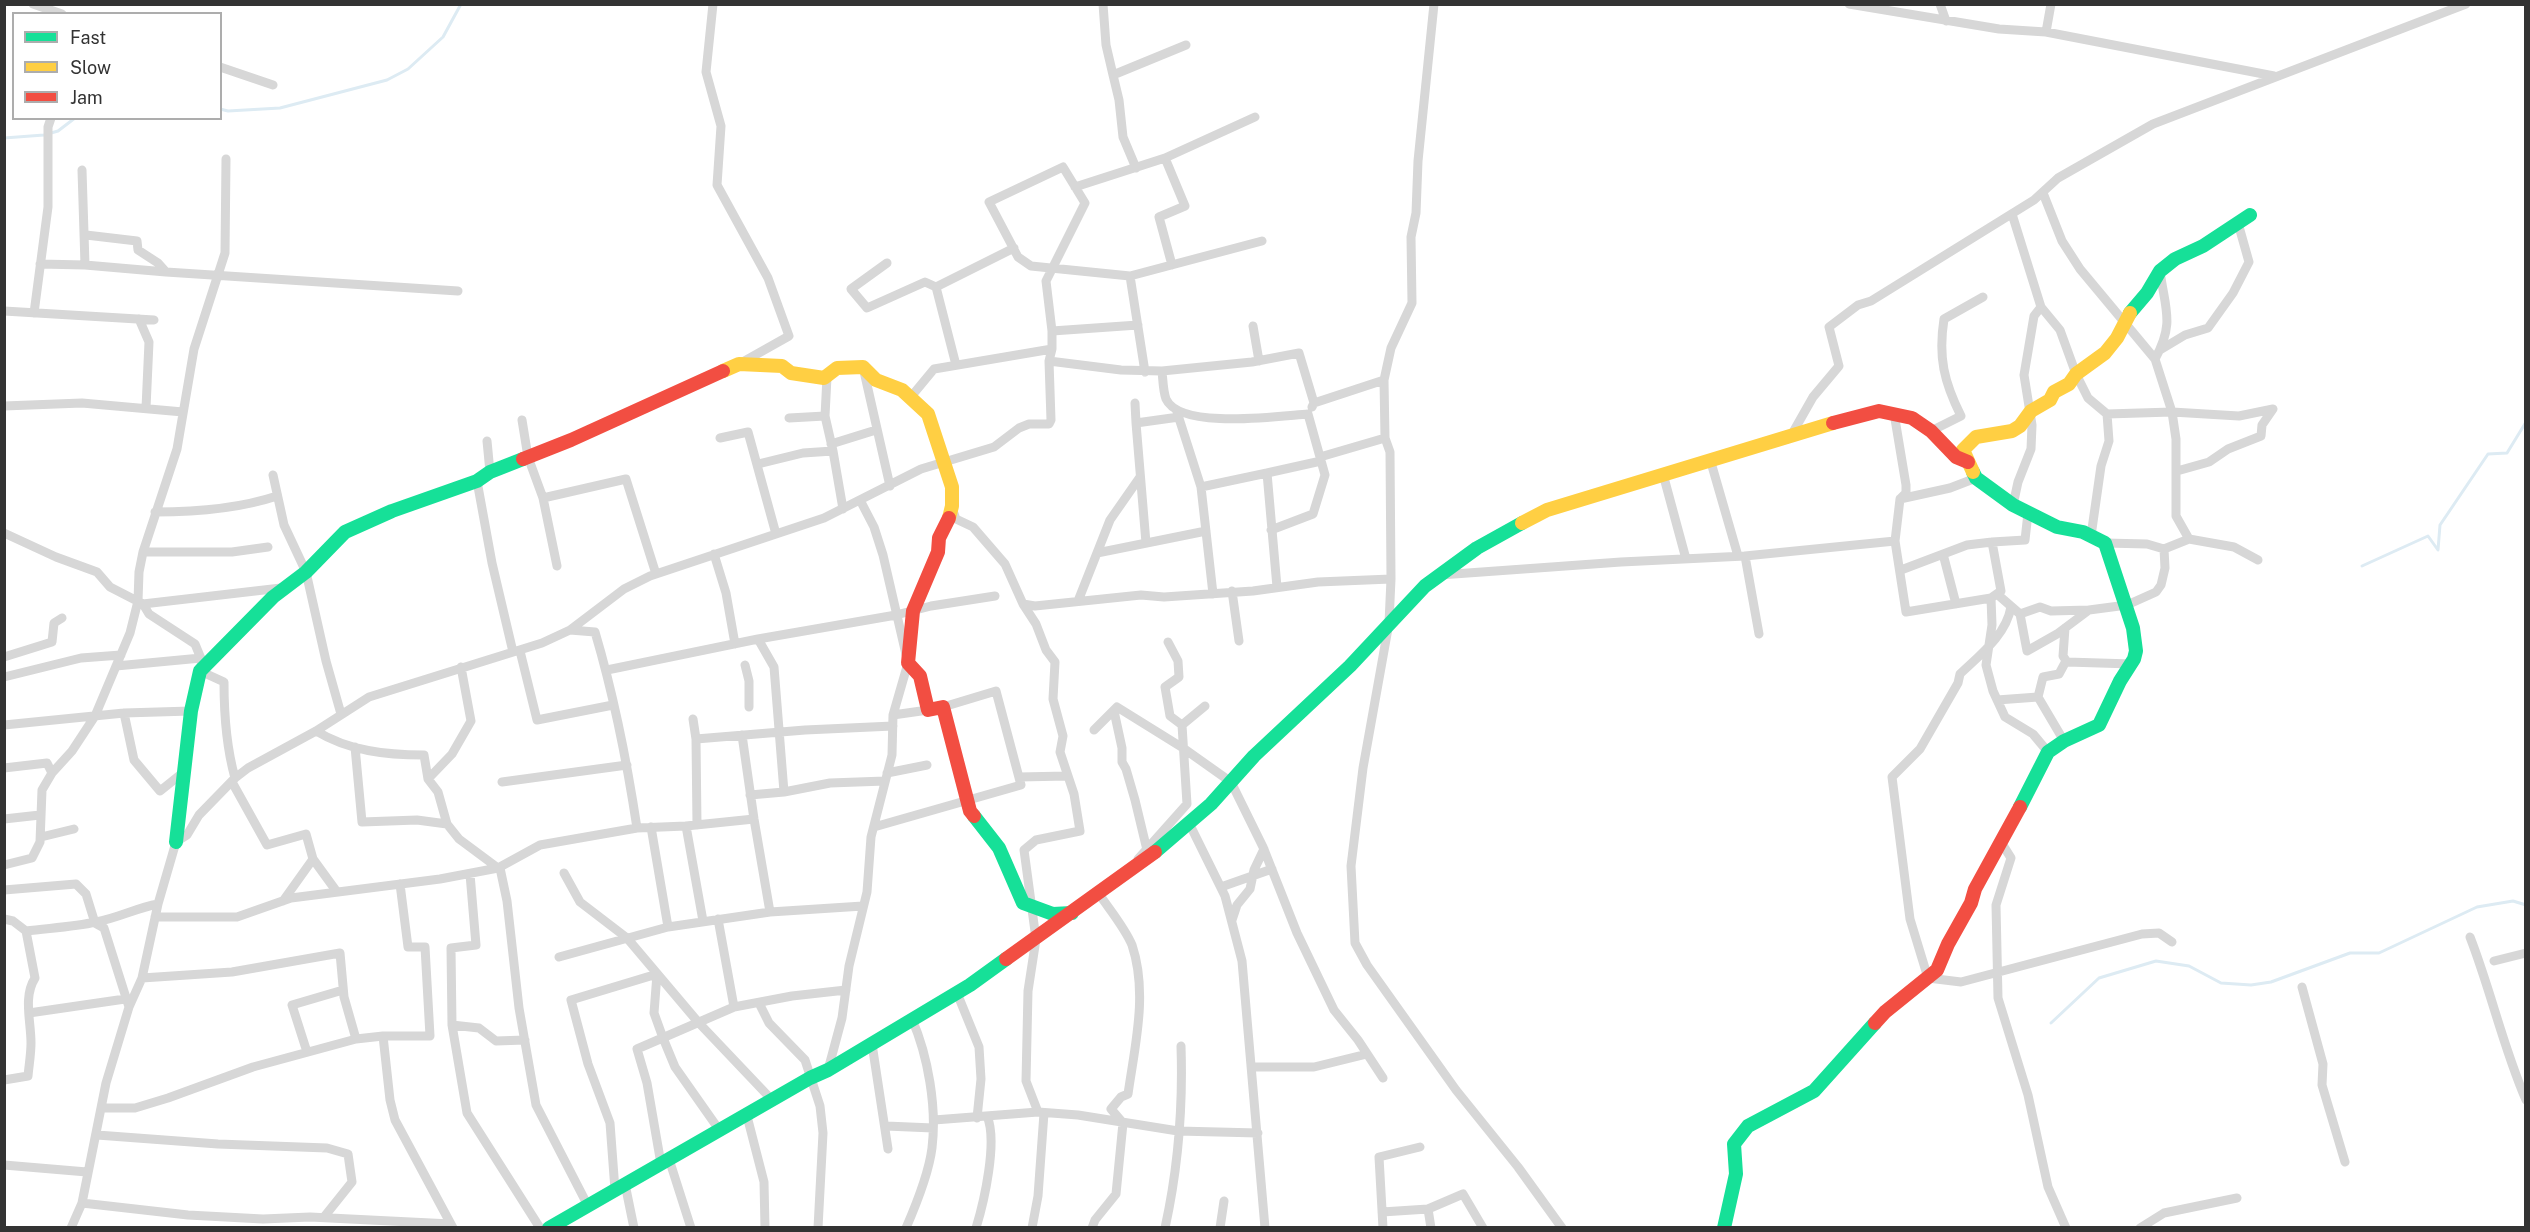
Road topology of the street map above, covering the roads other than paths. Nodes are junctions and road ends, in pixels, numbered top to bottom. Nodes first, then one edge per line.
1 (33, 4) edge
2 (713, 4) edge
3 (1103, 4) edge
4 (1434, 4) edge
5 (1849, 4) edge
6 (1940, 4) edge
7 (2051, 4) edge
8 (2466, 4) edge
9 (56, 12) edge
10 (1946, 21) junction
11 (2046, 32) junction
12 (1186, 45) dead end
13 (222, 68) edge
14 (1113, 75) junction
15 (2274, 76) junction
16 (273, 85) dead end
17 (1255, 117) dead end
18 (49, 123) edge
19 (226, 159) dead end
20 (1165, 159) junction
21 (1136, 168) junction
22 (82, 170) dead end
23 (1075, 188) junction
24 (2043, 193) junction
25 (2012, 214) junction
26 (2244, 219) joint
27 (86, 235) junction
28 (1262, 241) dead end
29 (1014, 249) junction
30 (887, 263) dead end
31 (40, 264) junction
32 (85, 265) junction
33 (1172, 265) junction
34 (1053, 268) junction
35 (2160, 271) junction
36 (166, 272) junction
37 (1130, 276) junction
38 (216, 277) junction
39 (936, 286) junction
40 (458, 291) dead end
41 (1983, 297) dead end
42 (2041, 307) junction
43 (4, 311) edge
44 (34, 313) junction
45 (139, 319) junction
46 (154, 320) dead end
47 (2126, 322) junction
48 (1138, 325) junction
49 (1253, 326) dead end
50 (1052, 331) junction
51 (1052, 349) junction
52 (2160, 350) junction
53 (2155, 359) junction
54 (1049, 361) junction
55 (1259, 361) junction
56 (739, 364) junction
57 (956, 365) junction
58 (863, 367) junction
59 (1162, 371) junction
60 (1145, 372) junction
61 (2076, 374) junction
62 (827, 376) junction
63 (1384, 380) junction
64 (910, 398) junction
65 (1135, 402) dead end
66 (1314, 402) junction
67 (4, 406) edge
68 (146, 408) junction
69 (183, 412) junction
70 (2030, 412) junction
71 (2172, 412) junction
72 (1178, 413) junction
73 (1308, 414) junction
74 (1894, 414) junction
75 (2107, 414) junction
76 (825, 416) junction
77 (789, 418) dead end
78 (522, 420) dead end
79 (1136, 423) junction
80 (876, 430) junction
81 (1930, 431) junction
82 (1792, 434) junction
83 (720, 438) dead end
84 (1385, 438) junction
85 (488, 441) dead end
86 (832, 447) junction
87 (528, 458) junction
88 (1321, 459) junction
89 (1710, 459) junction
90 (1968, 462) junction
91 (758, 464) junction
92 (943, 464) junction
93 (2177, 471) junction
94 (490, 472) junction
95 (1267, 473) junction
96 (273, 474) dead end
97 (1663, 474) junction
98 (1140, 477) junction
99 (1976, 478) junction
100 (477, 481) junction
101 (890, 486) junction
102 (1201, 487) junction
103 (277, 496) junction
104 (543, 498) junction
105 (1900, 499) junction
106 (860, 500) junction
107 (2013, 505) junction
108 (952, 508) junction
109 (843, 509) junction
110 (155, 512) junction
111 (2028, 513) junction
112 (1271, 530) junction
113 (1206, 531) junction
114 (4, 534) edge
115 (777, 534) junction
116 (2091, 536) junction
117 (2189, 538) junction
118 (1895, 541) junction
119 (1992, 542) junction
120 (1146, 543) junction
121 (2105, 543) junction
122 (268, 547) dead end
123 (2164, 549) junction
124 (143, 552) junction
125 (1097, 553) junction
126 (714, 554) junction
127 (1944, 554) junction
128 (1742, 556) junction
129 (1686, 559) junction
130 (2258, 560) dead end
131 (557, 566) dead end
132 (1900, 570) junction
133 (306, 572) junction
134 (656, 574) junction
135 (1439, 576) junction
136 (1391, 579) junction
137 (289, 584) junction
138 (1277, 587) junction
139 (1232, 591) junction
140 (1213, 594) junction
141 (995, 596) dead end
142 (1994, 596) junction
143 (1078, 601) junction
144 (140, 603) junction
145 (1956, 603) junction
146 (1023, 604) junction
147 (2127, 605) junction
148 (2011, 607) junction
149 (913, 610) junction
150 (2089, 610) junction
151 (2020, 614) junction
152 (896, 615) junction
153 (62, 618) dead end
154 (1389, 623) junction
155 (2065, 628) junction
156 (570, 630) junction
157 (1759, 634) dead end
158 (758, 639) junction
159 (1239, 641) dead end
160 (1168, 642) dead end
161 (735, 644) junction
162 (1988, 646) junction
163 (516, 651) junction
164 (121, 655) junction
165 (4, 657) edge
166 (2066, 661) junction
167 (908, 663) junction
168 (2132, 664) junction
169 (200, 665) junction
170 (745, 665) dead end
171 (116, 666) junction
172 (461, 667) junction
173 (607, 670) junction
174 (4, 677) edge
175 (2038, 697) junction
176 (1997, 700) junction
177 (614, 705) junction
178 (1205, 706) dead end
179 (749, 707) dead end
180 (943, 707) junction
181 (928, 710) junction
182 (192, 711) junction
183 (1114, 711) junction
184 (124, 713) junction
185 (341, 714) junction
186 (893, 715) junction
187 (95, 716) junction
188 (693, 719) dead end
189 (4, 725) edge
190 (1182, 725) junction
191 (893, 726) junction
192 (1094, 730) dead end
193 (316, 731) junction
194 (780, 732) junction
195 (742, 735) junction
196 (696, 739) junction
197 (2064, 741) junction
198 (355, 747) junction
199 (1183, 748) junction
200 (2048, 752) junction
201 (627, 765) junction
202 (927, 765) dead end
203 (4, 768) edge
204 (185, 771) junction
205 (52, 773) junction
206 (1067, 776) junction
207 (886, 777) junction
208 (1018, 777) junction
209 (428, 779) junction
210 (233, 780) junction
211 (502, 782) dead end
212 (1231, 782) junction
213 (784, 792) junction
214 (750, 795) junction
215 (968, 801) junction
216 (40, 815) junction
217 (4, 819) edge
218 (754, 819) junction
219 (1189, 823) junction
220 (447, 824) junction
221 (697, 825) junction
222 (686, 826) junction
223 (874, 827) junction
224 (637, 828) junction
225 (651, 828) junction
226 (74, 829) dead end
227 (41, 837) junction
228 (176, 842) junction
229 (2001, 842) junction
230 (1264, 849) junction
231 (1147, 850) junction
232 (313, 859) junction
233 (4, 865) edge
234 (499, 868) junction
235 (1272, 869) junction
236 (470, 873) junction
237 (564, 873) dead end
238 (1252, 877) junction
239 (400, 884) junction
240 (1221, 887) junction
241 (4, 890) edge
242 (1105, 890) junction
243 (337, 892) junction
244 (282, 901) junction
245 (158, 904) junction
246 (863, 906) junction
247 (1031, 907) junction
248 (770, 912) junction
249 (1072, 913) junction
250 (155, 917) junction
251 (4, 919) edge
252 (718, 919) junction
253 (1231, 920) junction
254 (703, 921) junction
255 (94, 923) junction
256 (668, 927) junction
257 (26, 931) junction
258 (2470, 937) dead end
259 (627, 938) junction
260 (1036, 939) junction
261 (2172, 942) dead end
262 (2526, 953) edge
263 (559, 957) dead end
264 (2494, 961) dead end
265 (1996, 973) junction
266 (657, 974) junction
267 (142, 978) junction
268 (1928, 978) junction
269 (2302, 987) dead end
270 (343, 990) junction
271 (846, 990) junction
272 (957, 993) junction
273 (127, 1003) junction
274 (759, 1003) junction
275 (734, 1007) junction
276 (29, 1012) junction
277 (912, 1019) junction
278 (698, 1022) junction
279 (452, 1025) junction
280 (383, 1035) junction
281 (663, 1038) junction
282 (356, 1039) junction
283 (525, 1040) junction
284 (872, 1044) junction
285 (1181, 1046) dead end
286 (307, 1052) junction
287 (1367, 1054) junction
288 (1252, 1067) junction
289 (828, 1070) junction
290 (810, 1078) junction
291 (1383, 1078) dead end
292 (4, 1080) edge
293 (2526, 1100) edge
294 (773, 1101) junction
295 (102, 1108) junction
296 (1041, 1113) junction
297 (747, 1116) junction
298 (987, 1116) junction
299 (976, 1118) junction
300 (1123, 1123) junction
301 (933, 1124) junction
302 (886, 1126) junction
303 (720, 1131) junction
304 (1178, 1131) junction
305 (1258, 1133) junction
306 (98, 1135) junction
307 (1420, 1147) dead end
308 (888, 1149) dead end
309 (665, 1162) junction
310 (2345, 1162) dead end
311 (5, 1164) edge
312 (87, 1172) junction
313 (620, 1187) junction
314 (2237, 1198) dead end
315 (1224, 1201) dead end
316 (82, 1203) junction
317 (587, 1204) junction
318 (1428, 1209) junction
319 (1382, 1212) junction
320 (324, 1217) junction
321 (564, 1223) edge
322 (452, 1226) edge
323 (71, 1227) edge
324 (540, 1227) edge
325 (549, 1227) edge
326 (634, 1227) edge
327 (691, 1227) edge
328 (765, 1227) edge
329 (818, 1227) edge
330 (906, 1227) edge
331 (976, 1227) edge
332 (1032, 1227) edge
333 (1092, 1227) edge
334 (1165, 1227) edge
335 (1220, 1227) edge
336 (1265, 1227) edge
337 (1383, 1227) edge
338 (1431, 1227) edge
339 (1483, 1227) edge
340 (1562, 1227) edge
341 (1724, 1227) edge
342 (2066, 1227) edge
343 (2139, 1227) edge

1 - 9 street
2 - 56 street
3 - 14 street
4 - 63 street
5 - 10 street
6 - 10 street
7 - 11 street
8 - 15 street
10 - 11 street
11 - 15 street
12 - 14 street
13 - 16 street
14 - 21 street
15 - 24 street
17 - 20 street
18 - 31 street
19 - 38 street
20 - 21 street
20 - 33 street
21 - 23 street
22 - 27 street
23 - 29 street
23 - 34 street
24 - 25 street
24 - 47 street
25 - 42 street
25 - 82 street
26 - 35 street
26 - 52 street
27 - 32 street
27 - 36 street
28 - 33 street
29 - 34 street
29 - 39 street
30 - 39 street
31 - 32 street
31 - 44 street
32 - 36 street
33 - 37 street
34 - 37 street
34 - 50 street
35 - 47 street
35 - 52 street
36 - 38 street
37 - 48 street
38 - 40 street
38 - 69 street
39 - 57 street
41 - 81 street
42 - 61 street
42 - 70 street
43 - 44 street
44 - 45 street
45 - 46 street
45 - 68 street
47 - 53 street
47 - 61 street
48 - 50 street
48 - 60 street
49 - 55 street
50 - 51 street
51 - 54 street
51 - 57 street
52 - 53 street
53 - 71 street
54 - 60 street
54 - 92 street
55 - 59 street
55 - 66 street
56 - 62 street
56 - 87 street
57 - 64 street
58 - 62 street
58 - 64 street
58 - 80 street
59 - 60 street
59 - 72 street
61 - 70 street
61 - 75 street
62 - 76 street
63 - 66 street
63 - 84 street
64 - 92 street
65 - 79 street
66 - 73 street
67 - 68 street
68 - 69 street
69 - 110 street
70 - 90 street
70 - 107 street
71 - 75 street
71 - 93 street
71 - 93 street
72 - 73 street
72 - 79 street
72 - 102 street
73 - 88 street
74 - 81 street
74 - 82 street
74 - 105 street
75 - 116 street
76 - 77 street
76 - 86 street
78 - 87 street
79 - 98 street
80 - 86 street
80 - 101 street
81 - 90 street
82 - 89 street
83 - 91 street
84 - 88 street
84 - 136 street
85 - 94 street
86 - 91 street
86 - 109 street
87 - 94 street
87 - 104 street
88 - 95 street
88 - 112 street
89 - 97 street
89 - 128 street
90 - 99 street
91 - 115 street
92 - 101 street
92 - 108 street
93 - 117 street
94 - 100 street
95 - 102 street
95 - 112 street
96 - 103 street
97 - 129 street
97 - 135 street
98 - 120 street
98 - 125 street
99 - 105 street
99 - 107 street
100 - 133 street
100 - 163 street
101 - 106 street
102 - 113 street
103 - 110 street
103 - 133 street
104 - 131 street
104 - 134 street
105 - 118 street
106 - 109 street
106 - 152 street
107 - 111 street
108 - 146 street
108 - 149 street
109 - 115 street
110 - 124 street
111 - 116 street
111 - 119 street
112 - 138 street
113 - 120 street
113 - 140 street
114 - 144 street
115 - 126 street
116 - 121 street
117 - 123 street
117 - 130 street
118 - 128 street
118 - 132 street
119 - 127 street
119 - 142 street
120 - 125 street
121 - 123 street
121 - 147 street
122 - 124 street
123 - 147 street
124 - 144 street
125 - 143 street
126 - 134 street
126 - 161 street
127 - 132 street
127 - 145 street
128 - 129 street
128 - 157 street
129 - 135 street
132 - 145 street
133 - 137 street
133 - 185 street
134 - 156 street
135 - 154 street
136 - 138 street
136 - 154 street
137 - 144 street
137 - 169 street
138 - 139 street
139 - 140 street
139 - 159 street
140 - 143 street
141 - 149 street
142 - 145 street
142 - 148 street
142 - 162 street
143 - 146 street
144 - 164 street
144 - 169 street
146 - 206 street
147 - 150 street
147 - 168 street
148 - 151 street
148 - 162 street
149 - 152 street
149 - 167 street
150 - 151 street
150 - 155 street
151 - 155 street
152 - 158 street
152 - 167 street
153 - 165 street
154 - 212 street
154 - 340 street
155 - 166 street
156 - 163 street
156 - 173 street
158 - 161 street
158 - 194 street
160 - 190 street
161 - 173 street
162 - 176 street
162 - 268 street
163 - 172 street
163 - 177 street
164 - 171 street
164 - 174 street
166 - 168 street
166 - 175 street
167 - 181 street
167 - 186 street
168 - 197 street
169 - 171 street
169 - 182 street
169 - 210 street
170 - 179 street
171 - 187 street
172 - 185 street
172 - 209 street
173 - 177 street
175 - 176 street
175 - 197 street
176 - 200 street
177 - 201 street
178 - 190 street
180 - 181 street
180 - 208 street
180 - 215 street
181 - 186 street
182 - 184 street
182 - 204 street
183 - 192 street
183 - 199 street
183 - 231 street
184 - 187 street
184 - 204 street
185 - 193 street
186 - 191 street
187 - 189 street
187 - 205 street
188 - 196 street
190 - 199 street
191 - 194 street
191 - 207 street
193 - 198 street
193 - 210 street
194 - 195 street
194 - 213 street
195 - 196 street
195 - 214 street
196 - 221 street
197 - 200 street
198 - 209 street
198 - 220 street
199 - 212 street
199 - 231 street
200 - 229 street
201 - 211 street
201 - 224 street
202 - 207 street
203 - 205 street
204 - 228 street
205 - 216 street
206 - 208 street
206 - 247 street
207 - 213 street
207 - 223 street
208 - 215 street
209 - 220 street
210 - 228 street
210 - 232 street
212 - 219 street
212 - 230 street
213 - 214 street
214 - 218 street
215 - 223 street
215 - 247 street
216 - 217 street
216 - 227 street
218 - 221 street
218 - 248 street
219 - 240 street
219 - 242 street
220 - 234 street
221 - 222 street
222 - 225 street
222 - 254 street
223 - 246 street
224 - 225 street
224 - 234 street
225 - 256 street
226 - 227 street
227 - 233 street
228 - 245 street
229 - 265 street
229 - 268 street
230 - 235 street
230 - 238 street
231 - 242 street
232 - 243 street
232 - 244 street
234 - 236 street
234 - 283 street
235 - 238 street
235 - 287 street
236 - 239 street
236 - 279 street
237 - 259 street
238 - 240 street
238 - 253 street
239 - 243 street
239 - 280 street
240 - 253 street
241 - 255 street
242 - 249 street
242 - 300 street
243 - 244 street
244 - 250 street
245 - 250 street
245 - 255 street
246 - 248 street
246 - 271 street
247 - 249 street
247 - 260 street
248 - 252 street
249 - 260 street
250 - 267 street
251 - 257 street
252 - 254 street
252 - 275 street
253 - 288 street
254 - 256 street
255 - 257 street
255 - 273 street
256 - 259 street
257 - 276 street
258 - 293 street
259 - 263 street
259 - 266 street
260 - 272 street
260 - 296 street
261 - 265 street
262 - 264 street
265 - 268 street
265 - 342 street
266 - 278 street
266 - 281 street
266 - 313 street
267 - 270 street
267 - 273 street
268 - 341 street
269 - 310 street
270 - 282 street
270 - 286 street
271 - 274 street
271 - 289 street
272 - 277 street
272 - 299 street
273 - 276 street
273 - 295 street
274 - 275 street
274 - 290 street
275 - 278 street
276 - 292 street
277 - 284 street
277 - 301 street
278 - 281 street
278 - 294 street
279 - 283 street
279 - 324 street
280 - 282 street
280 - 322 street
281 - 303 street
281 - 309 street
282 - 286 street
283 - 317 street
284 - 289 street
284 - 302 street
285 - 304 street
286 - 295 street
287 - 288 street
287 - 291 street
288 - 305 street
289 - 290 street
290 - 294 street
290 - 329 street
294 - 297 street
295 - 306 street
296 - 298 street
296 - 300 street
296 - 332 street
297 - 303 street
297 - 328 street
298 - 299 street
298 - 331 street
299 - 301 street
300 - 304 street
300 - 333 street
301 - 302 street
301 - 330 street
302 - 308 street
303 - 309 street
304 - 305 street
304 - 334 street
305 - 336 street
306 - 312 street
306 - 320 street
307 - 319 street
309 - 313 street
309 - 327 street
311 - 312 street
312 - 316 street
313 - 317 street
313 - 326 street
314 - 343 street
315 - 335 street
316 - 320 street
316 - 323 street
317 - 321 street
318 - 319 street
318 - 338 street
318 - 339 street
319 - 337 street
320 - 322 street
321 - 325 street

